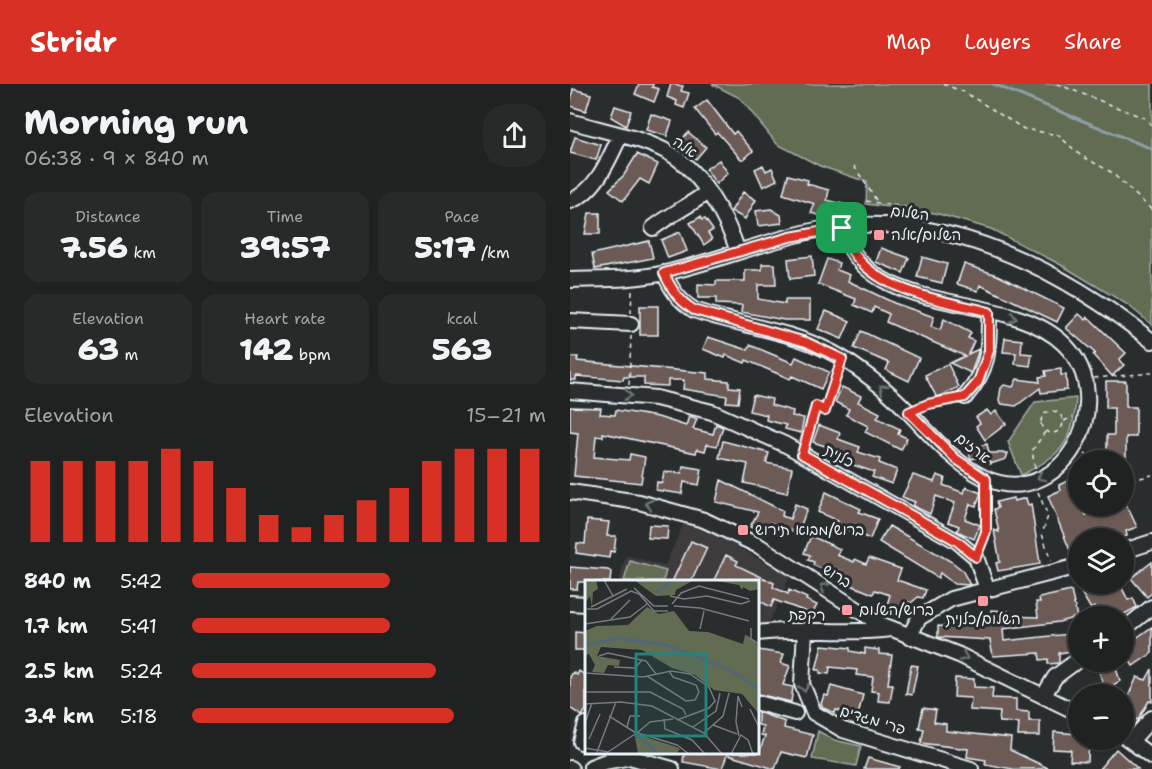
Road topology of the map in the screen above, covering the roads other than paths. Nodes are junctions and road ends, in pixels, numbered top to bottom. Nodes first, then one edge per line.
1 (570, 121) edge
2 (620, 136) junction
3 (706, 193) junction
4 (570, 201) edge
5 (653, 228) dead end
6 (842, 228) junction
7 (738, 252) junction
8 (664, 273) junction
9 (570, 280) edge
10 (989, 312) junction
11 (570, 321) edge
12 (631, 324) road end
13 (1152, 340) edge
14 (570, 391) edge
15 (965, 397) road end
16 (570, 492) edge
17 (1152, 542) edge
18 (1134, 548) edge
19 (1068, 569) edge
20 (987, 590) junction
21 (570, 603) edge
22 (585, 604) edge
23 (1152, 607) edge
24 (1134, 621) edge
25 (891, 629) junction
26 (805, 630) junction
27 (759, 633) edge
28 (909, 637) junction
29 (1068, 667) edge
30 (1044, 695) junction
31 (759, 703) edge
32 (1068, 707) edge
33 (795, 713) dead end
34 (1152, 718) edge
35 (585, 727) edge
36 (1134, 732) edge
37 (1134, 743) edge
38 (579, 744) edge
39 (594, 754) edge
40 (617, 754) edge
41 (1152, 757) edge
42 (640, 759) junction
43 (590, 768) edge
44 (672, 769) edge
45 (971, 769) edge

1 - 2 street, אלה
2 - 3 street, אלה
2 - 4 street
3 - 5 street
3 - 7 street, אלה
6 - 7 street, השלום
6 - 10 street
6 - 13 street, השלום
7 - 8 street, השלום
8 - 9 street, השלום
10 -> 8 street, ארזים
10 - 15 street
11 - 12 street
14 -> 20 street, כלנית
25 -> 16 street, ברוש
17 - 18 street
19 - 20 street
20 - 28 street
21 - 22 street
23 - 24 street
25 - 26 street, רקפת
25 - 28 street, ברוש
26 - 27 street, רקפת
26 -> 45 street, פרי מגדים
28 -> 30 street, ברוש
29 - 30 street
30 - 32 street, ברוש
31 - 33 street
34 - 36 street
35 - 38 street
37 - 41 street
39 - 43 street
40 - 42 street
42 - 43 street
42 - 44 street

